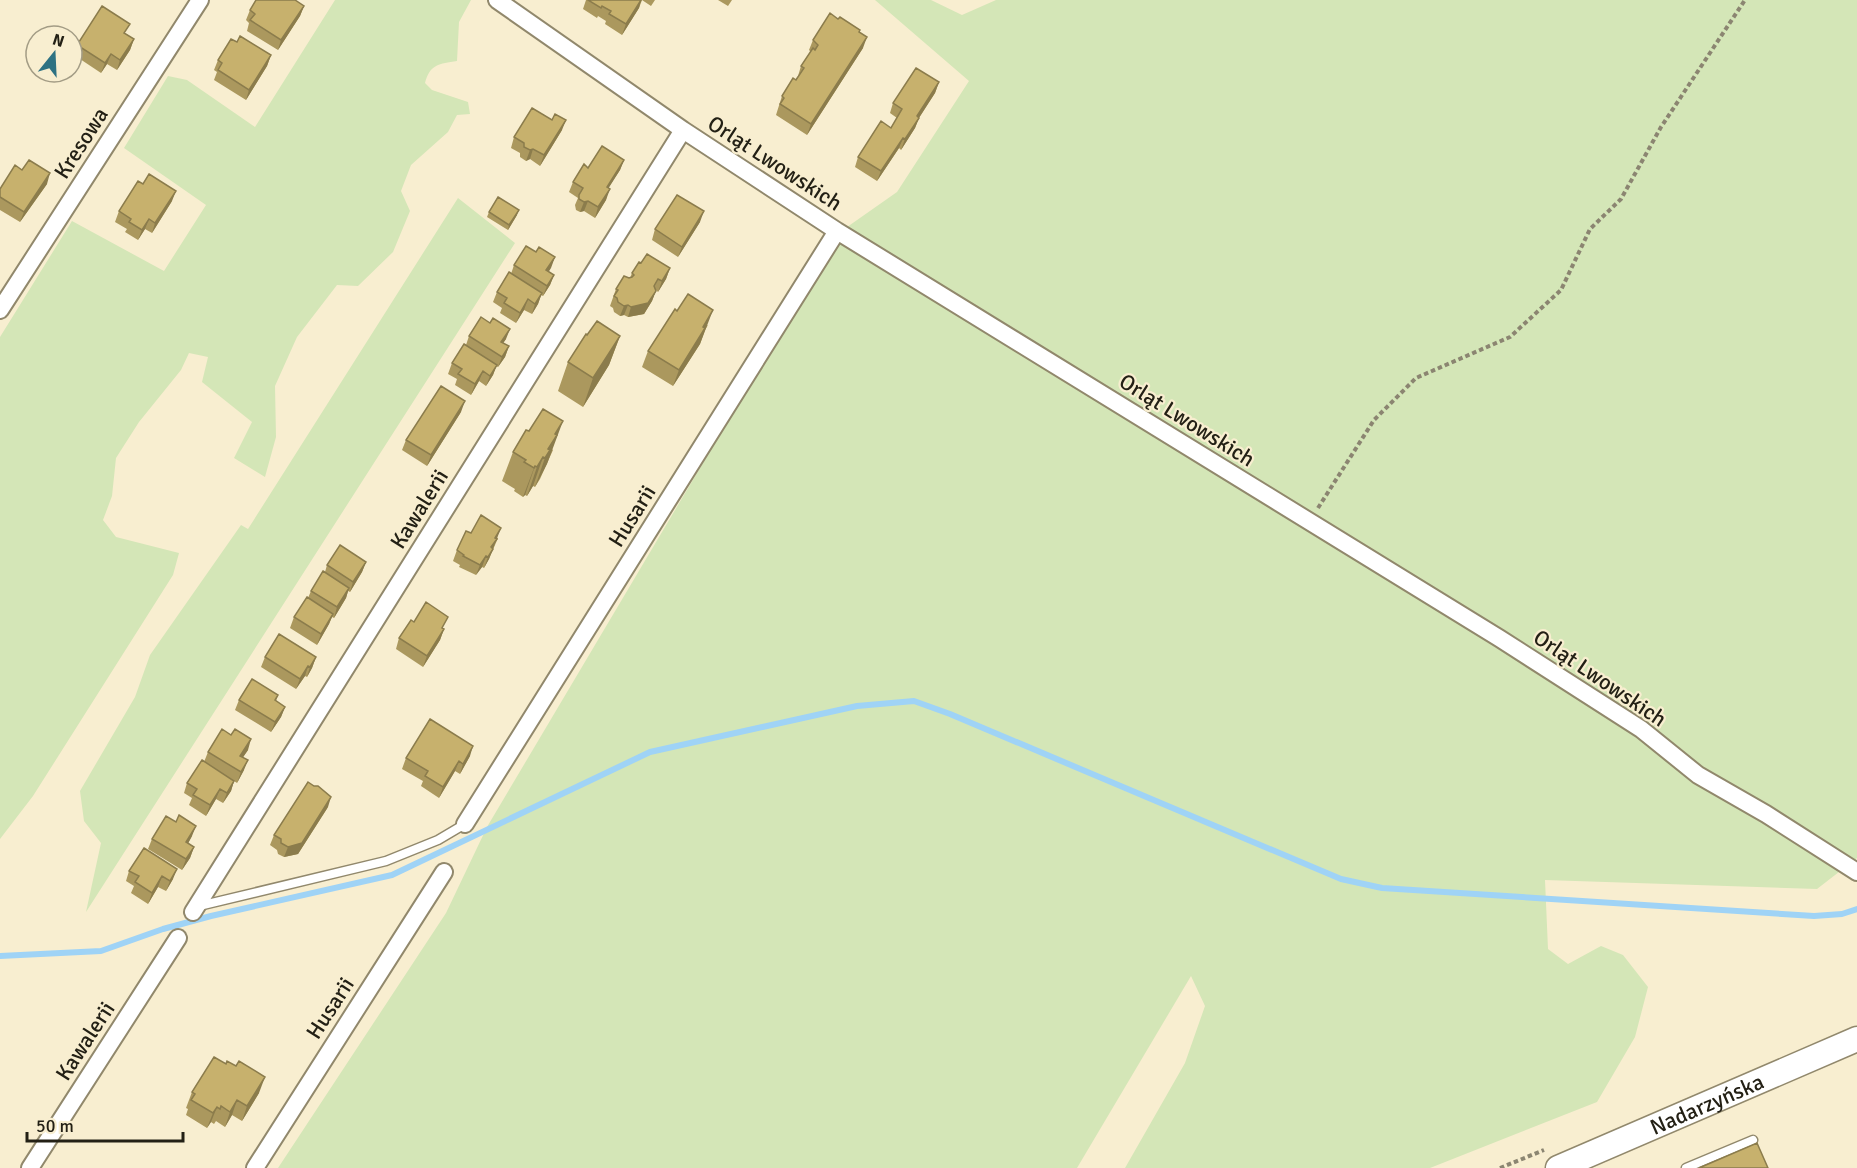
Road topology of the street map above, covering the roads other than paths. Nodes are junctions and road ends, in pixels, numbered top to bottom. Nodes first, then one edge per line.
1 (200, 0) edge
2 (497, 0) edge
3 (683, 130) junction
4 (837, 231) junction
5 (0, 310) edge
6 (465, 824) joint
7 (444, 872) dead end
8 (1857, 872) edge
9 (194, 909) joint
10 (178, 938) dead end
11 (1857, 1039) edge
12 (1753, 1140) dead end
13 (30, 1168) edge
14 (255, 1168) edge
15 (1558, 1168) edge
16 (1686, 1168) edge

1 - 5 street, Kresowa
2 - 3 street, Orląt Lwowskich
3 - 4 street, Orląt Lwowskich
3 - 9 street, Kawalerii
4 - 6 street, Husarii
4 - 8 street, Orląt Lwowskich
6 - 9 lane
7 - 14 street, Husarii
10 - 13 street, Kawalerii
11 - 15 main road, Nadarzyńska
12 - 16 lane

